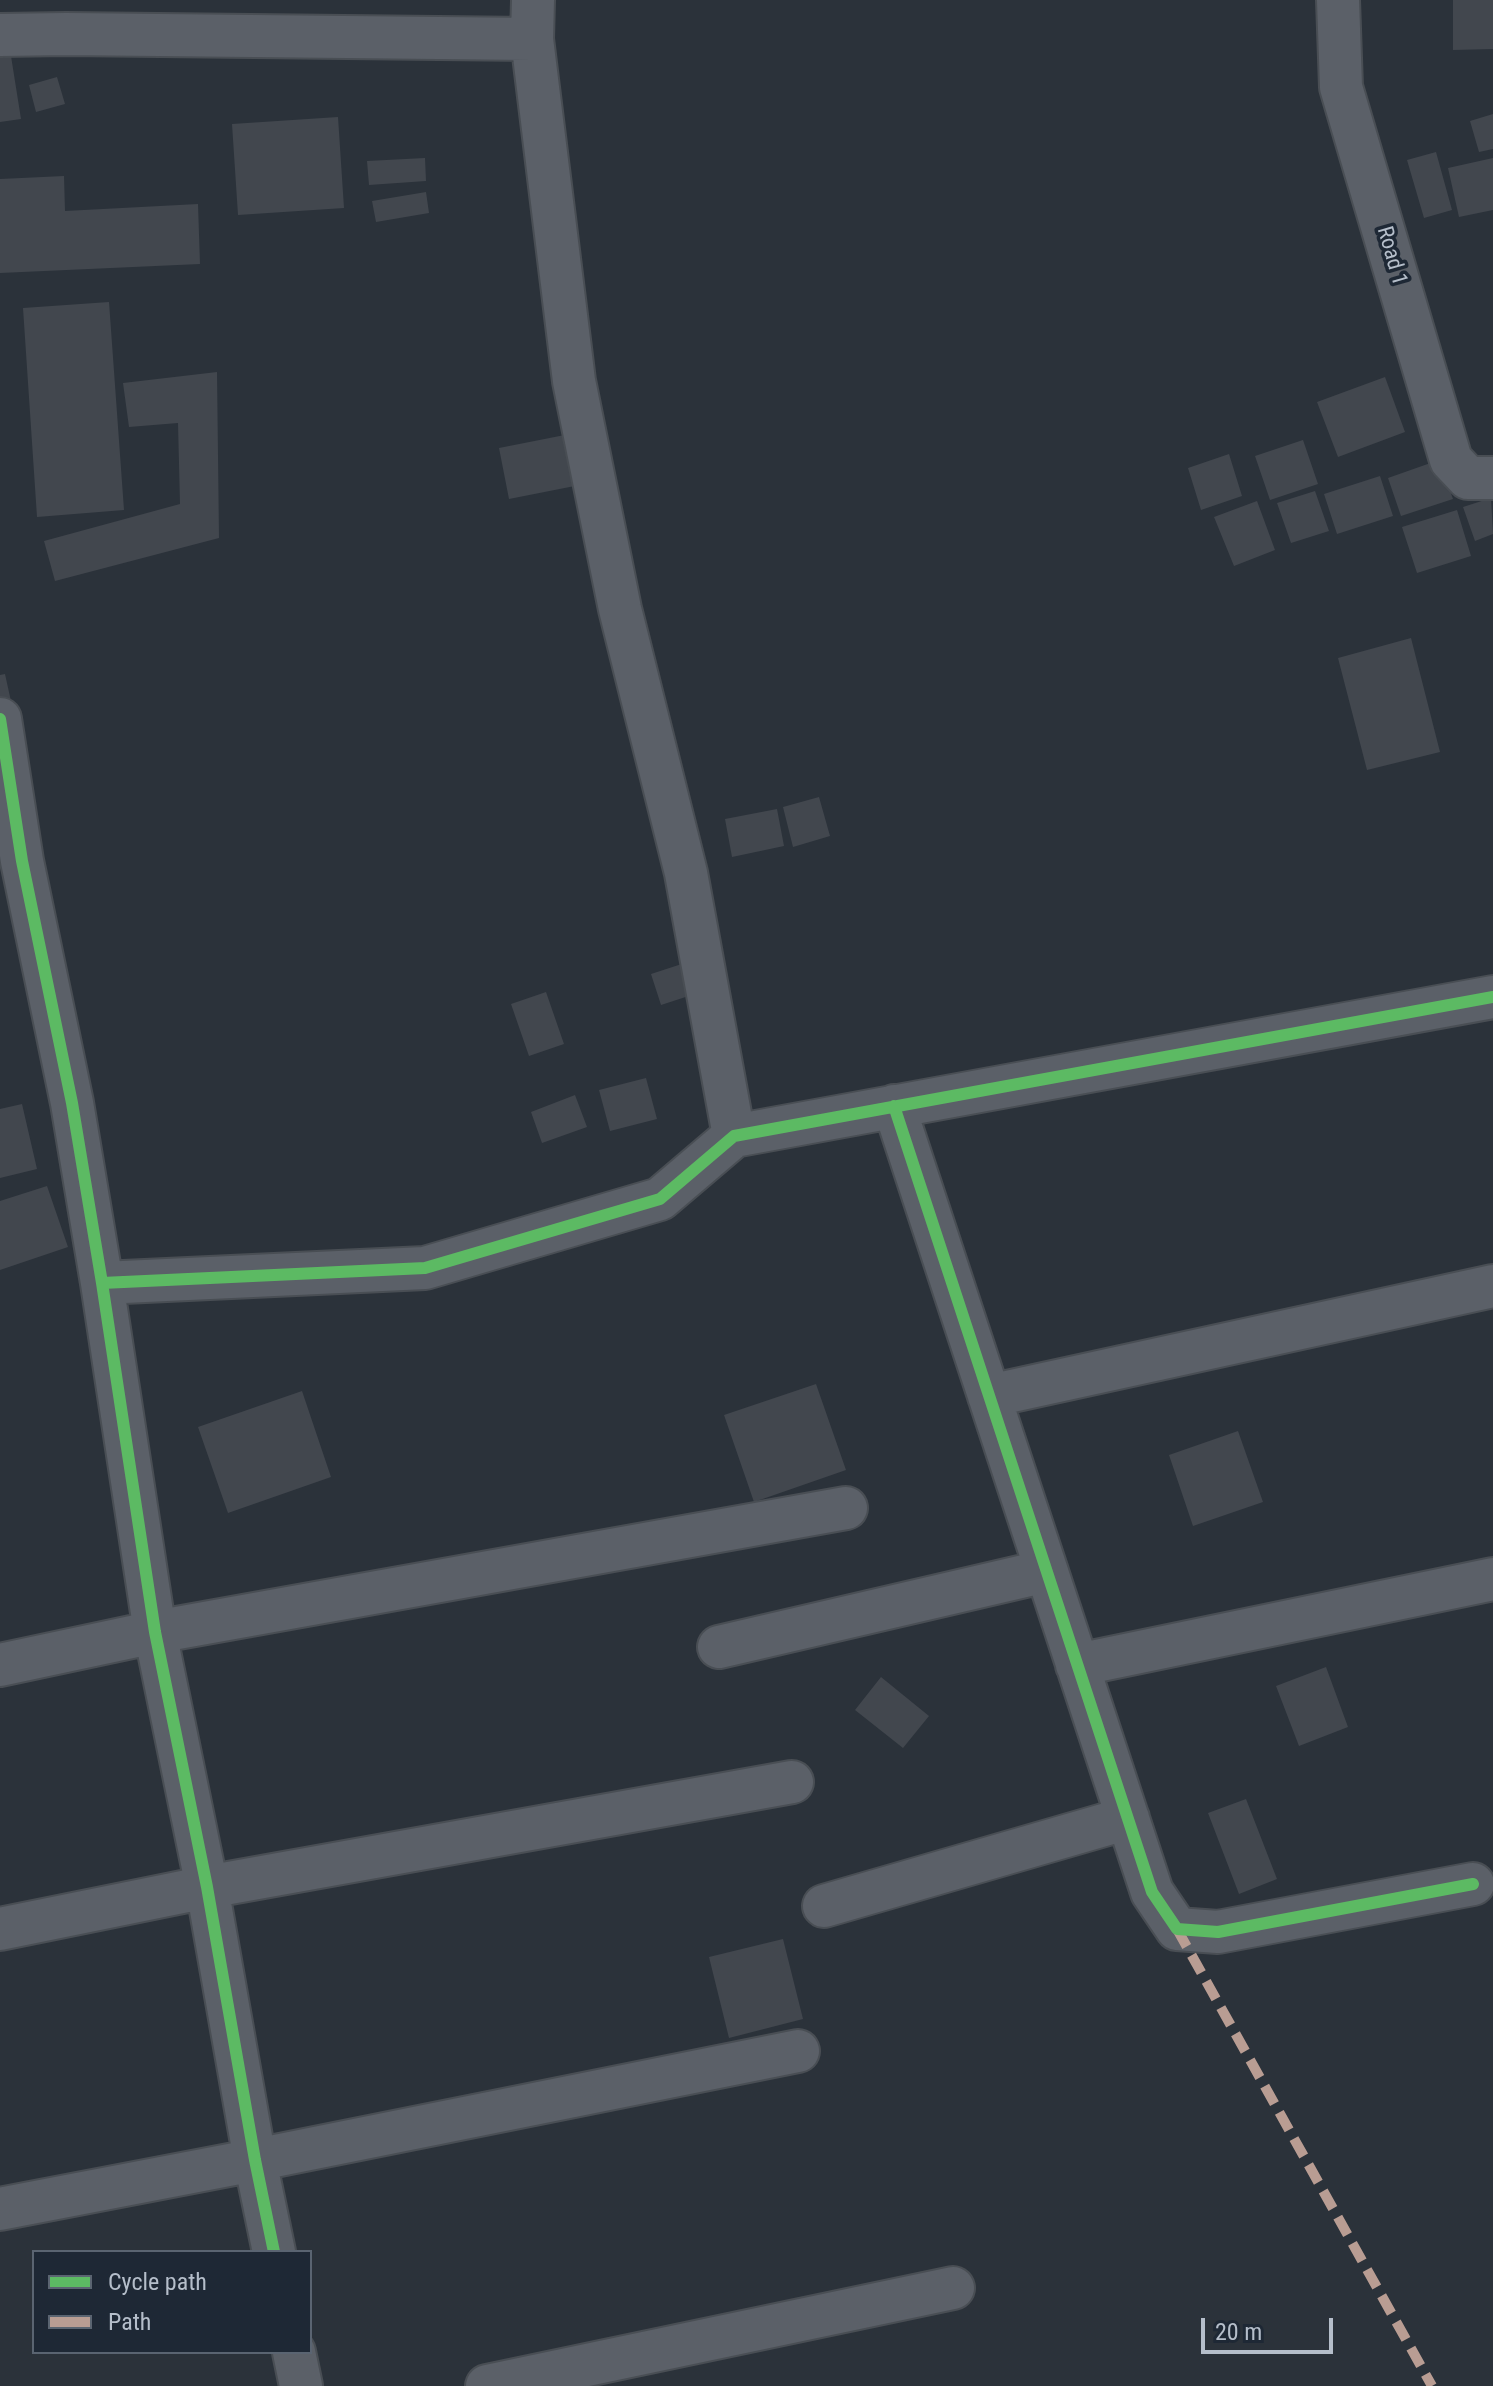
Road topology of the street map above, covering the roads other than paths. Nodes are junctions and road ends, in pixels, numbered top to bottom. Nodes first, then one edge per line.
1 (1338, 0) edge
2 (64, 17) edge
3 (532, 20) edge
4 (0, 35) edge
5 (1493, 478) edge
6 (0, 719) edge
7 (1493, 997) edge
8 (894, 1106) junction
9 (734, 1136) junction
10 (102, 1283) junction
11 (1493, 1286) edge
12 (989, 1396) junction
13 (846, 1508) dead end
14 (1046, 1571) junction
15 (1493, 1579) edge
16 (155, 1632) junction
17 (719, 1647) dead end
18 (0, 1665) edge
19 (1077, 1665) junction
20 (792, 1782) dead end
21 (1128, 1818) junction
22 (1473, 1884) dead end
23 (207, 1887) junction
24 (824, 1906) dead end
25 (0, 1929) edge
26 (798, 2051) dead end
27 (255, 2160) junction
28 (0, 2209) edge
29 (274, 2250) edge
30 (953, 2288) dead end
31 (294, 2354) edge
32 (301, 2386) edge
33 (487, 2386) edge

1 - 5 street, Road 1
2 - 3 street
2 - 4 street
3 - 9 street
6 - 10 street
7 - 8 street
8 - 9 street
8 - 12 street
9 - 10 street
10 - 16 street
11 - 12 street
12 - 14 street
13 - 16 street
14 - 17 street
14 - 19 street
15 - 19 street
16 - 18 street
16 - 23 street
19 - 21 street
20 - 23 street
21 - 22 street
21 - 24 street
23 - 25 street
23 - 27 street
26 - 27 street
27 - 28 street
27 - 29 street
30 - 33 street
31 - 32 street

